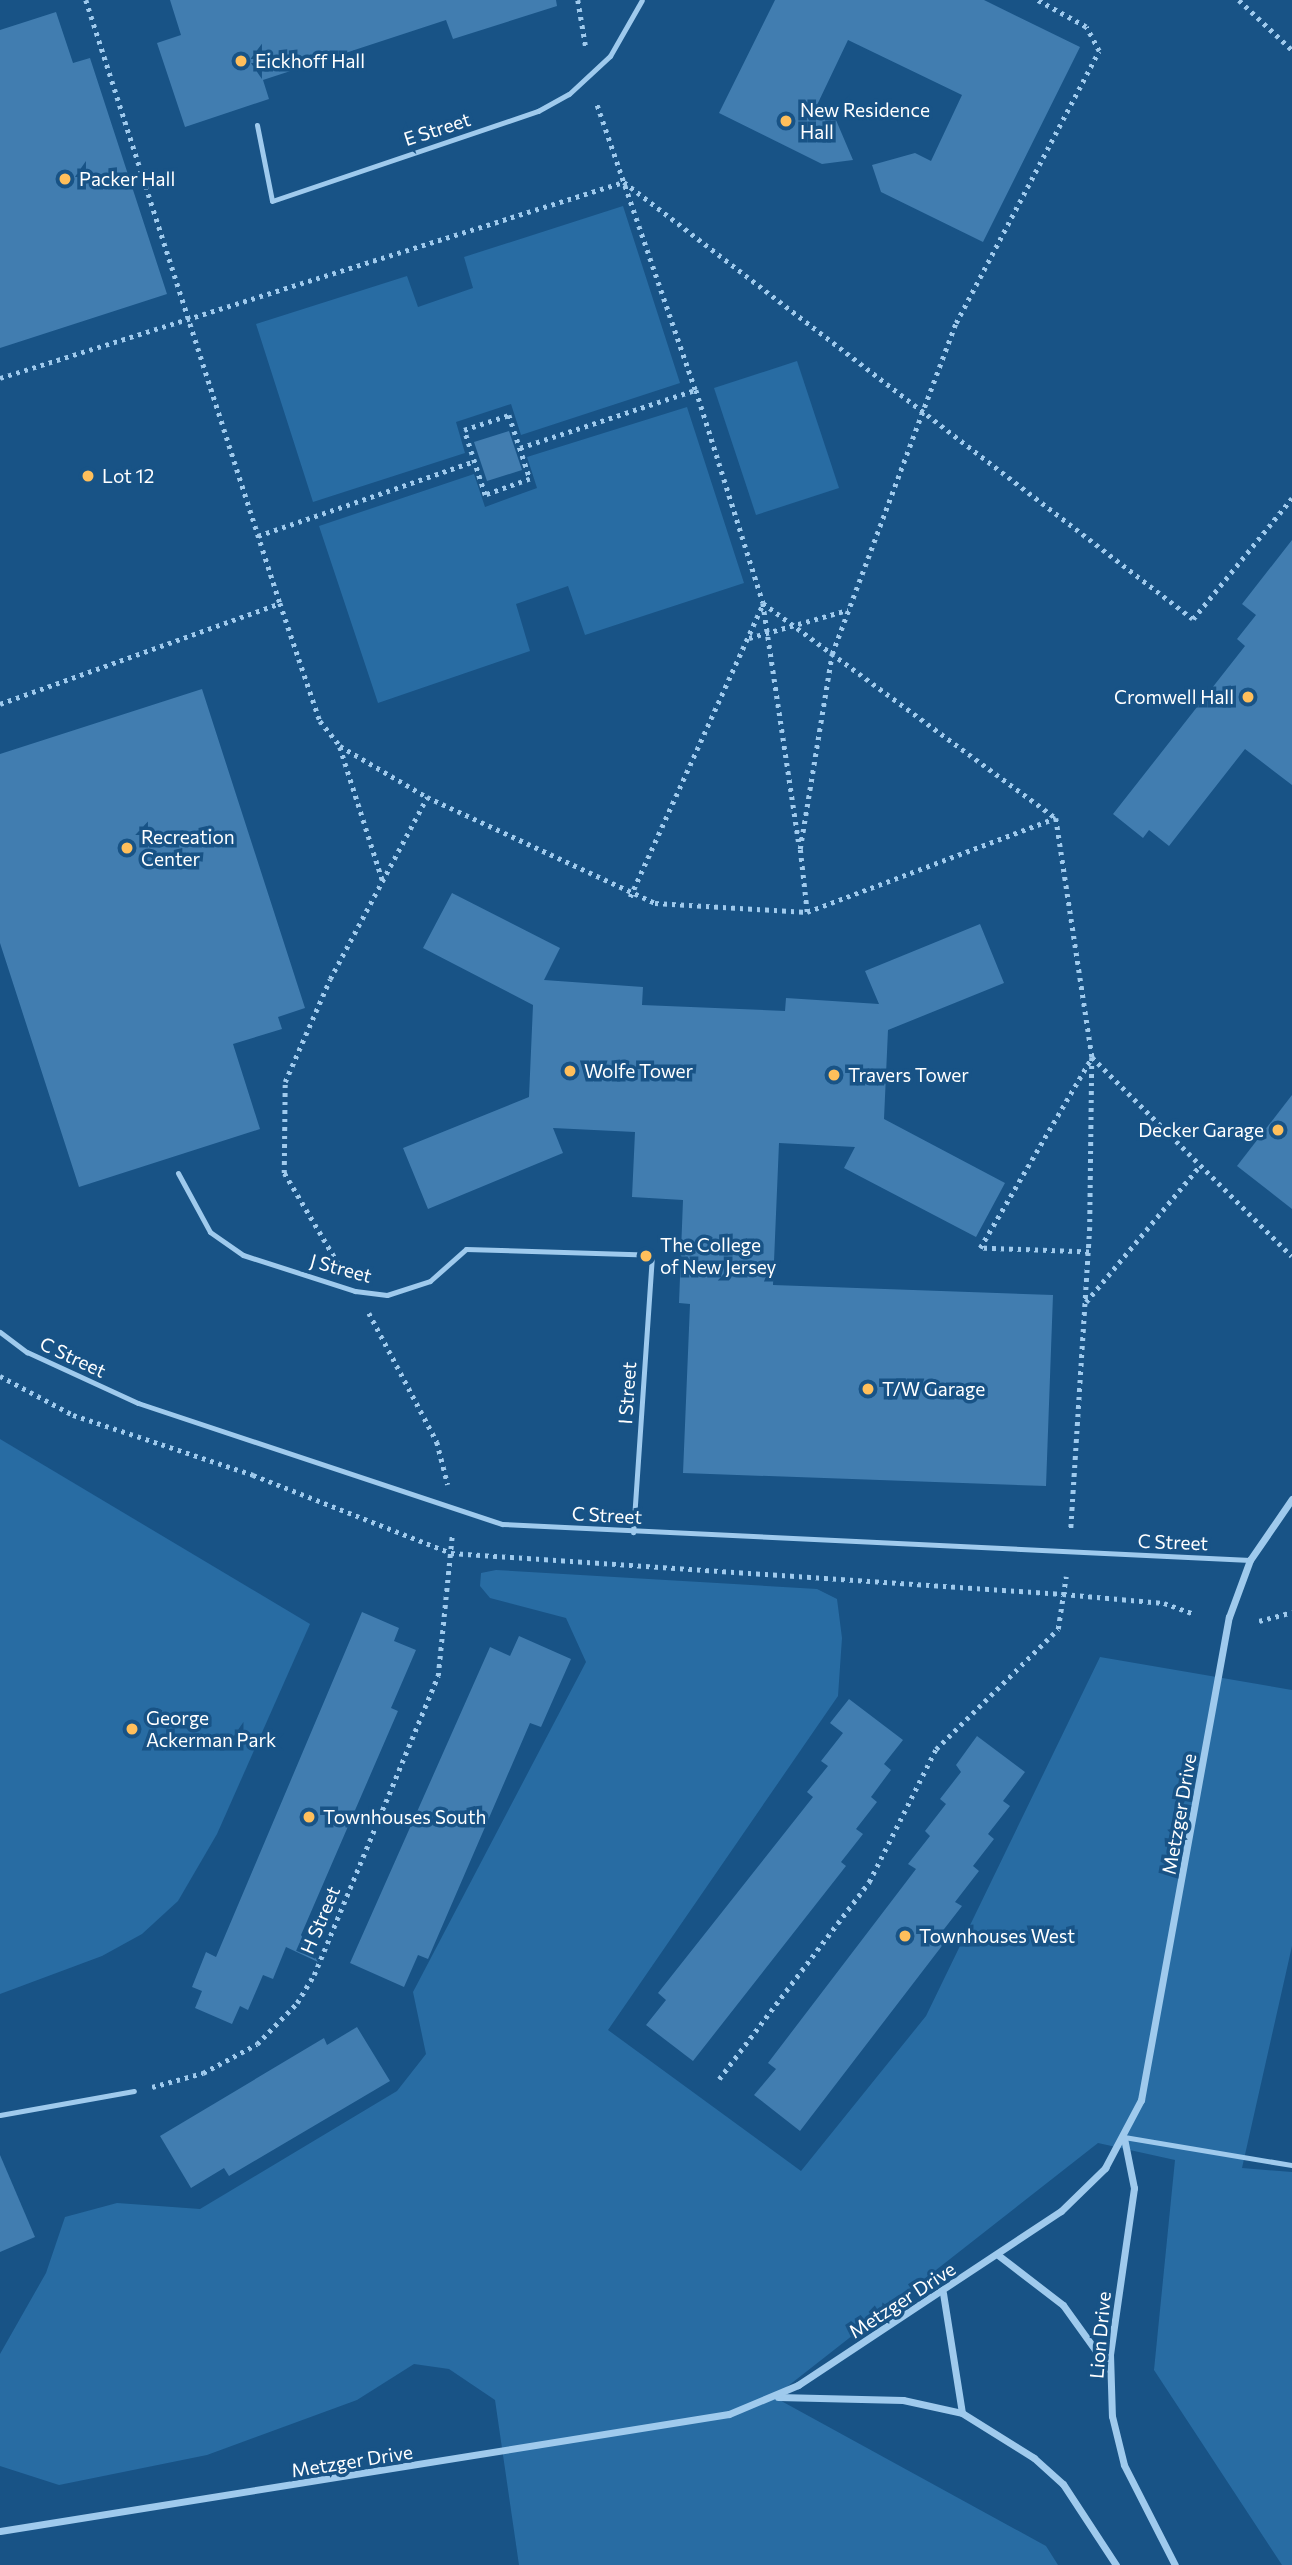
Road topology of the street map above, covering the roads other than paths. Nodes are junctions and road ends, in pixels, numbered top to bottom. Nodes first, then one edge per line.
1 (642, 0) edge
2 (257, 125) dead end
3 (178, 1173) dead end
4 (652, 1255) joint
5 (0, 1332) edge
6 (1292, 1499) edge
7 (633, 1532) junction
8 (1250, 1560) junction
9 (134, 2091) road end
10 (0, 2115) edge
11 (1124, 2137) junction
12 (1292, 2165) edge
13 (998, 2255) junction
14 (943, 2293) junction
15 (1110, 2370) junction
16 (774, 2398) junction
17 (962, 2413) junction
18 (0, 2531) edge
19 (1116, 2565) edge
20 (1175, 2565) edge

1 - 2 lane, E Street
3 - 4 lane, J Street
4 - 7 lane, I Street
5 - 7 lane, C Street
6 - 8 street, Metzger Drive
7 - 8 lane, C Street
8 - 11 street, Metzger Drive
9 - 10 lane
11 - 12 lane
11 - 13 street, Metzger Drive
11 - 15 street, Lion Drive
13 - 14 street, Metzger Drive
13 - 15 street
14 - 16 street, Metzger Drive
14 - 17 street
15 - 20 street, Lion Drive
16 - 17 street
16 - 18 street, Metzger Drive
17 - 19 street

